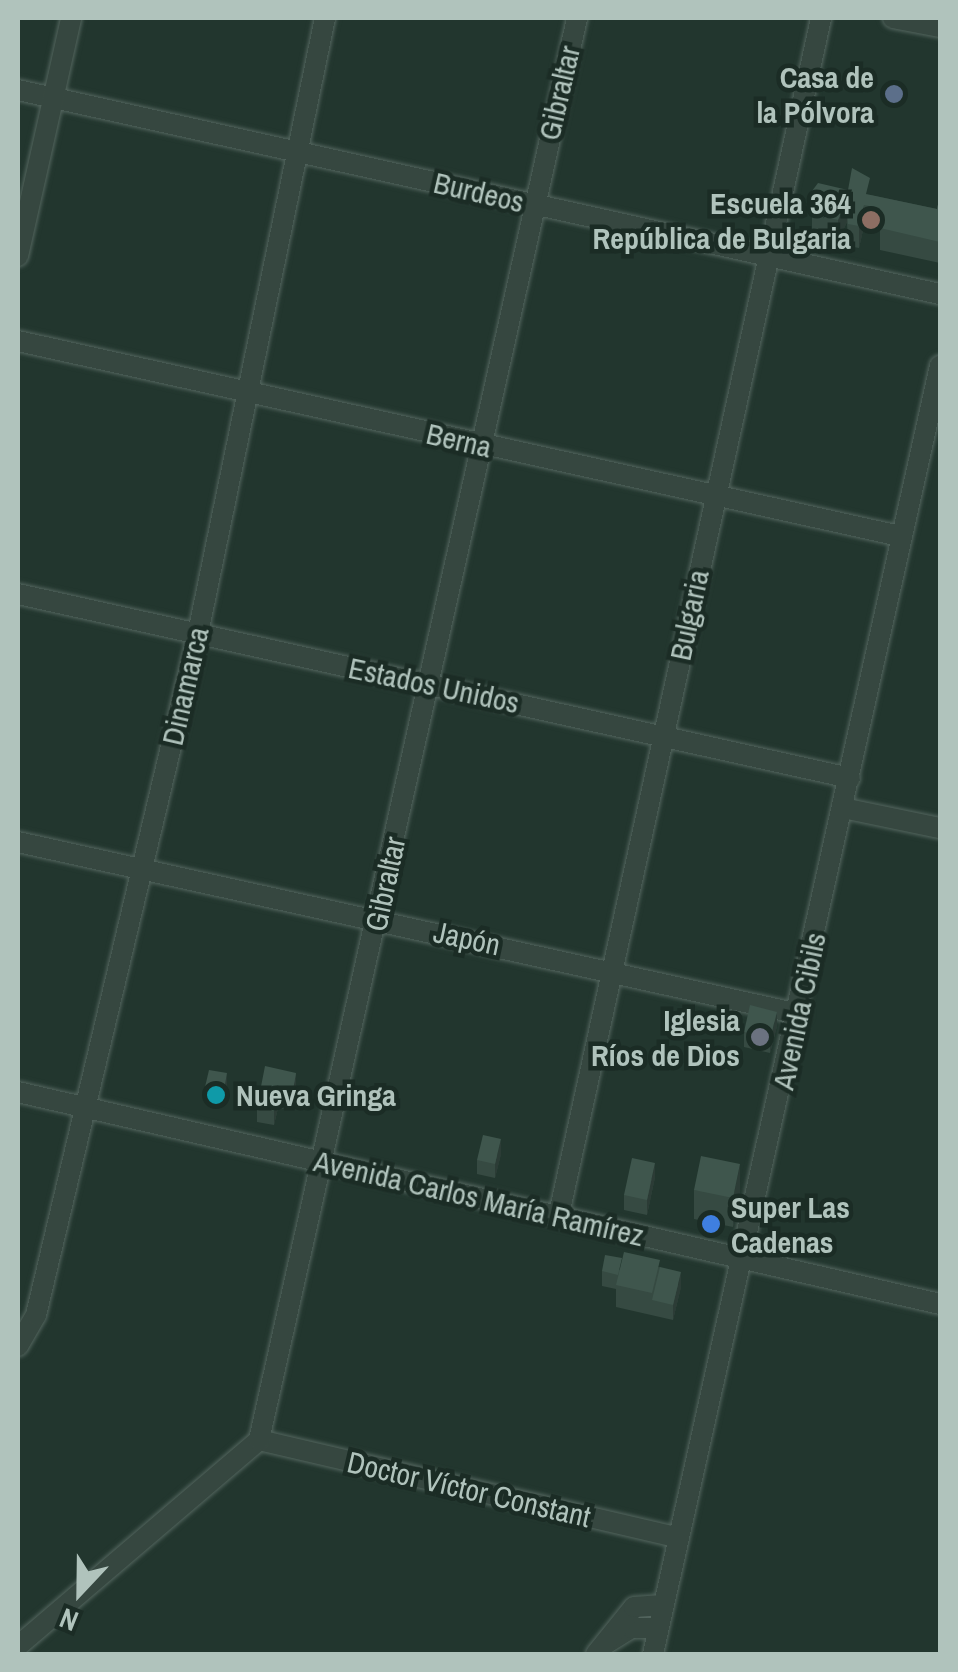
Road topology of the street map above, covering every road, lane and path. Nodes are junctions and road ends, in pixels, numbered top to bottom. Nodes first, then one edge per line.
1 (71, 18) edge
2 (324, 18) edge
3 (577, 18) edge
4 (821, 18) edge
5 (894, 18) edge
6 (940, 27) edge
7 (18, 90) edge
8 (53, 98) junction
9 (296, 150) junction
10 (532, 204) junction
11 (767, 255) junction
12 (18, 256) edge
13 (940, 294) edge
14 (18, 342) edge
15 (940, 366) edge
16 (242, 391) junction
17 (479, 444) junction
18 (714, 496) junction
19 (900, 536) junction
20 (18, 594) edge
21 (198, 634) junction
22 (429, 685) junction
23 (663, 735) junction
24 (850, 778) junction
25 (843, 808) junction
26 (940, 828) edge
27 (18, 842) edge
28 (140, 871) junction
29 (378, 919) junction
30 (613, 970) junction
31 (799, 1014) junction
32 (18, 1092) edge
33 (88, 1108) junction
34 (322, 1163) junction
35 (560, 1214) junction
36 (746, 1258) junction
37 (940, 1304) edge
38 (18, 1346) edge
39 (259, 1440) junction
40 (678, 1538) junction
41 (663, 1605) junction
42 (658, 1628) junction
43 (18, 1646) edge
44 (601, 1649) edge
45 (653, 1654) edge

1 - 8 street
2 - 9 street, Dinamarca
3 - 10 street, Gibraltar
4 - 11 street, Bulgaria
5 - 6 street
7 - 8 street, Burdeos
8 - 9 street, Burdeos
8 - 12 street
9 - 10 street, Burdeos
9 - 16 street, Dinamarca
10 - 11 street, Burdeos
10 - 17 street, Gibraltar
11 - 13 street, Burdeos
11 - 18 street, Bulgaria
14 - 16 street, Berna
15 - 19 street, Avenida Cibils
16 - 17 street, Berna
16 - 21 street, Dinamarca
17 - 18 street, Berna
17 - 22 street, Gibraltar
18 - 19 street, Berna
18 - 23 street, Bulgaria
19 - 24 street, Avenida Cibils
20 - 21 street, Estados Unidos
21 - 22 street, Estados Unidos
21 - 28 street, Dinamarca
22 - 23 street, Estados Unidos
22 - 29 street, Gibraltar
23 - 24 street, Estados Unidos
23 - 30 street, Bulgaria
24 - 25 street, Avenida Cibils
25 - 26 street
25 - 31 street, Avenida Cibils
27 - 28 street, Japón
28 - 29 street, Japón
28 - 33 street, Dinamarca
29 - 30 street, Japón
29 - 34 street, Gibraltar
30 - 31 street, Japón
30 - 35 street, Bulgaria
31 - 36 street, Avenida Cibils
32 - 33 street, Avenida Carlos María Ramírez
33 - 34 street, Avenida Carlos María Ramírez
33 - 38 street, Dinamarca
34 - 35 street, Avenida Carlos María Ramírez
34 - 39 street, Gibraltar
35 - 36 street, Avenida Carlos María Ramírez
36 - 37 street, Avenida Carlos María Ramírez
36 - 40 street, Avenida Cibils
39 - 40 street, Doctor Víctor Constant
39 - 43 street
40 - 41 street, Avenida Cibils
41 - 42 street, Avenida Cibils
41 - 44 street
42 - 44 street
42 - 45 street, Avenida Cibils

